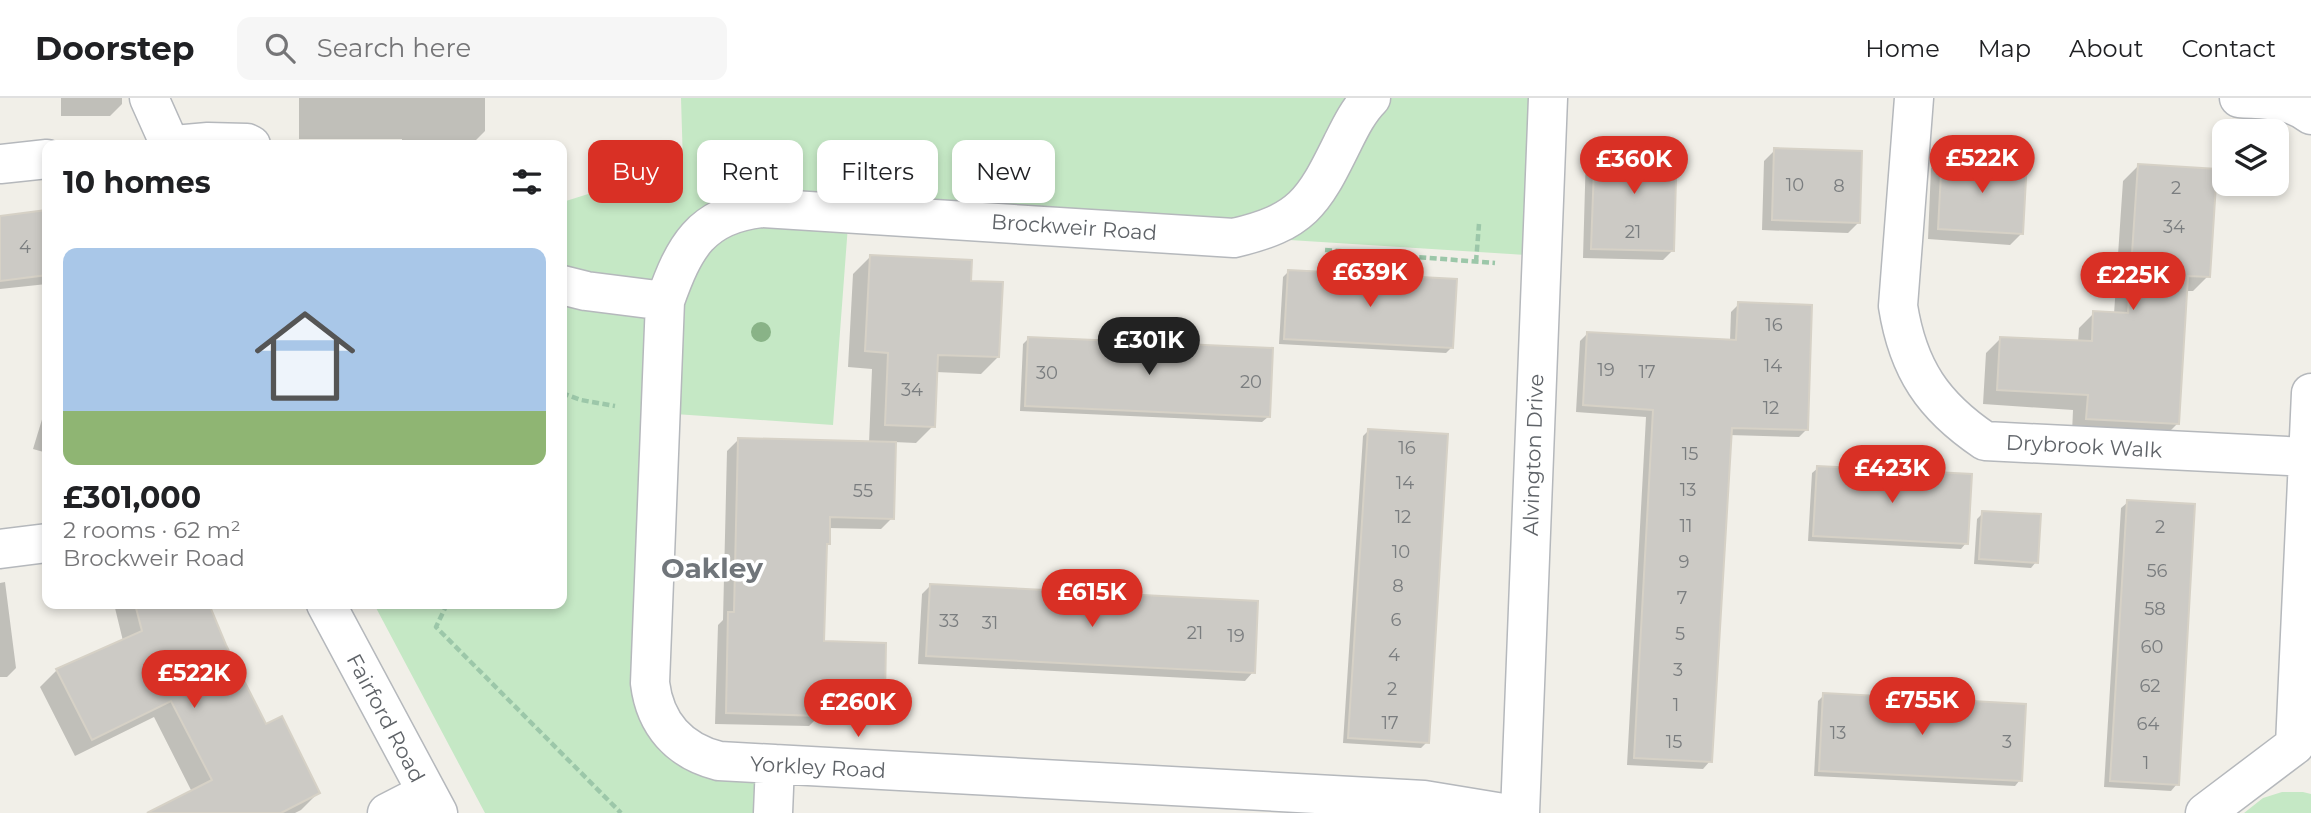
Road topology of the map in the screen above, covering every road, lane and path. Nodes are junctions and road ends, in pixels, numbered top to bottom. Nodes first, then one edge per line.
1 (149, 98) edge
2 (1371, 98) edge
3 (1548, 98) edge
4 (1914, 98) edge
5 (2239, 98) edge
6 (2297, 108) edge
7 (170, 140) edge
8 (42, 160) edge
9 (0, 164) edge
10 (1479, 224) dead end
11 (711, 225) joint
12 (1324, 250) dead end
13 (1476, 262) junction
14 (1540, 265) junction
15 (567, 286) edge
16 (665, 301) junction
17 (2311, 393) edge
18 (2307, 457) junction
19 (42, 544) edge
20 (0, 549) edge
21 (329, 609) edge
22 (445, 609) edge
23 (2306, 747) edge
24 (775, 764) junction
25 (432, 803) edge
26 (387, 813) edge
27 (621, 813) edge
28 (773, 813) edge
29 (1503, 813) edge
30 (1520, 813) edge
31 (2205, 813) edge

1 - 7 street
2 - 11 street, Brockweir Road
3 - 14 street, Alvington Drive
4 - 18 street, Drybrook Walk
5 - 6 street
8 - 9 street
10 - 13 path
11 - 16 street, Yorkley Road
12 - 13 path
13 - 14 path
14 - 30 street, Alvington Drive
15 - 16 street
16 - 24 street, Yorkley Road
17 - 18 street
18 - 23 street
19 - 20 street
21 - 25 street, Fairford Road
22 - 27 path
23 - 31 street
24 - 28 street
24 - 29 street, Yorkley Road
25 - 26 street, Fairford Road

